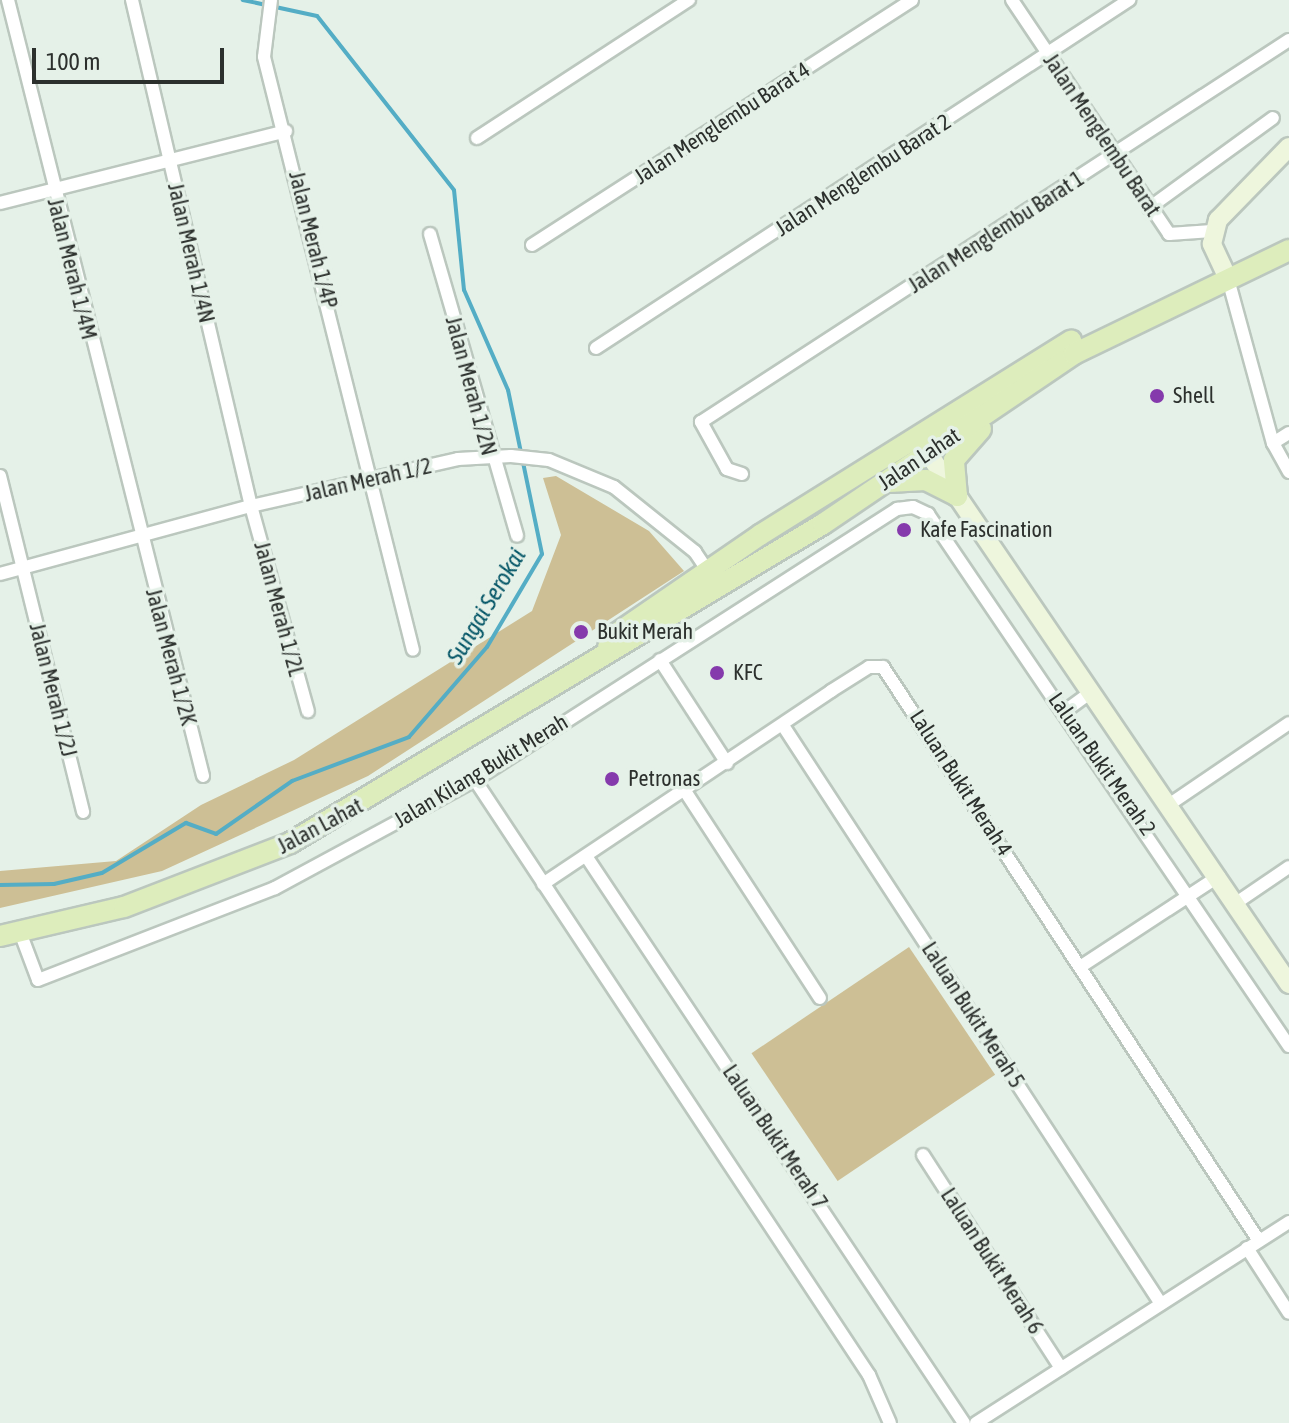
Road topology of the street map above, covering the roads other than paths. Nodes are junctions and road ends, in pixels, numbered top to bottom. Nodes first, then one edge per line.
1 (8, 0) edge
2 (132, 0) edge
3 (689, 0) edge
4 (912, 0) edge
5 (1012, 0) edge
6 (1129, 0) edge
7 (271, 1) edge
8 (1289, 40) edge
9 (1048, 55) junction
10 (1273, 118) dead end
11 (286, 131) junction
12 (477, 138) dead end
13 (1289, 147) edge
14 (1112, 156) junction
15 (168, 161) junction
16 (53, 190) junction
17 (0, 203) edge
18 (1149, 208) junction
19 (1212, 231) junction
20 (430, 234) dead end
21 (1289, 241) edge
22 (532, 245) dead end
23 (1289, 250) edge
24 (1227, 276) junction
25 (596, 348) dead end
26 (1074, 354) junction
27 (1038, 361) junction
28 (1289, 433) edge
29 (1273, 443) junction
30 (928, 453) junction
31 (490, 457) junction
32 (1289, 472) edge
33 (742, 474) dead end
34 (0, 476) edge
35 (372, 480) junction
36 (884, 483) junction
37 (957, 496) junction
38 (251, 506) junction
39 (805, 508) junction
40 (897, 509) joint
41 (823, 524) junction
42 (517, 536) dead end
43 (139, 538) junction
44 (23, 568) junction
45 (707, 570) junction
46 (0, 574) edge
47 (616, 647) junction
48 (413, 650) dead end
49 (660, 660) junction
50 (1091, 692) junction
51 (308, 711) dead end
52 (1065, 711) junction
53 (1289, 723) edge
54 (784, 727) junction
55 (727, 763) junction
56 (203, 776) dead end
57 (475, 780) junction
58 (685, 791) junction
59 (1170, 804) junction
60 (83, 812) dead end
61 (586, 856) junction
62 (1289, 867) edge
63 (1219, 876) junction
64 (543, 884) junction
65 (1192, 895) junction
66 (1236, 903) junction
67 (10, 934) edge
68 (1080, 967) junction
69 (1289, 984) edge
70 (820, 998) dead end
71 (1289, 1046) edge
72 (923, 1155) dead end
73 (1289, 1222) edge
74 (1259, 1241) junction
75 (1247, 1248) junction
76 (1161, 1304) junction
77 (1289, 1313) edge
78 (1061, 1368) junction
79 (962, 1422) edge
80 (890, 1423) edge
81 (976, 1423) edge

1 - 16 street, Jalan Merah 1/4M
2 - 15 street, Jalan Merah 1/4N
3 - 12 street
4 - 22 street, Jalan Menglembu Barat 4
5 - 9 street, Jalan Menglembu Barat
6 - 9 street, Jalan Menglembu Barat 2
7 - 11 street, Jalan Merah 1/4P
8 - 14 street, Jalan Menglembu Barat 1
9 - 14 street, Jalan Menglembu Barat
9 - 25 street, Jalan Menglembu Barat 2
10 - 18 street
11 - 15 street
11 - 35 street, Jalan Merah 1/4P
13 - 19 street
14 - 18 street, Jalan Menglembu Barat
14 - 33 street, Jalan Menglembu Barat 1
15 - 16 street
15 - 38 street, Jalan Merah 1/4N
16 - 17 street
16 - 43 street, Jalan Merah 1/4M
18 - 19 street, Jalan Menglembu Barat
19 - 24 street
20 - 31 street, Jalan Merah 1/2N
21 - 24 main road
23 - 24 main road
24 - 26 main road, Jalan Lahat
24 - 27 main road, Jalan Lahat
24 - 29 street
26 - 30 main road, Jalan Lahat
26 - 37 main road
27 - 30 main road
27 - 39 main road, Jalan Lahat
28 - 29 street
29 - 32 street
30 - 36 main road, Jalan Lahat
30 - 37 street, Laluan Bukit Merah 2
30 - 39 main road
31 - 35 street, Jalan Merah 1/2
31 - 42 street, Jalan Merah 1/2N
31 - 45 street, Jalan Merah 1/2
34 - 44 street, Jalan Merah 1/2J
35 - 38 street, Jalan Merah 1/2
35 - 48 street, Jalan Merah 1/4P
36 - 37 main road
36 - 41 main road, Jalan Lahat
37 - 50 street, Laluan Bukit Merah 2
38 - 43 street, Jalan Merah 1/2
38 - 51 street, Jalan Merah 1/2L
39 - 45 main road, Jalan Lahat
40 - 49 street, Jalan Kilang Bukit Merah
40 - 52 street, Laluan Bukit Merah 2
41 - 45 main road
41 - 47 main road, Jalan Lahat
43 - 44 street, Jalan Merah 1/2
43 - 56 street, Jalan Merah 1/2K
44 - 46 street, Jalan Merah 1/2
44 - 60 street, Jalan Merah 1/2J
45 - 47 main road, Jalan Lahat
47 - 67 main road, Jalan Lahat
49 - 55 street
49 - 57 street, Jalan Kilang Bukit Merah
50 - 52 street
50 - 59 street, Laluan Bukit Merah 2
52 - 65 street, Laluan Bukit Merah 2
53 - 59 street
54 - 55 street, Laluan Bukit Merah 4
54 - 68 street, Laluan Bukit Merah 4
54 - 76 street, Laluan Bukit Merah 5
55 - 58 street, Laluan Bukit Merah 4
57 - 64 street
57 - 67 street, Jalan Kilang Bukit Merah
58 - 61 street, Laluan Bukit Merah 4
58 - 70 street
59 - 63 street, Laluan Bukit Merah 2
61 - 64 street, Laluan Bukit Merah 4
61 - 79 street, Laluan Bukit Merah 7
62 - 66 street
63 - 65 street
63 - 66 street, Laluan Bukit Merah 2
64 - 80 street
65 - 68 street
65 - 71 street, Laluan Bukit Merah 2
66 - 69 street, Laluan Bukit Merah 2
68 - 74 street, Laluan Bukit Merah 4
72 - 78 street, Laluan Bukit Merah 6
73 - 74 street
74 - 75 street
75 - 76 street
75 - 77 street
76 - 78 street
78 - 81 street

